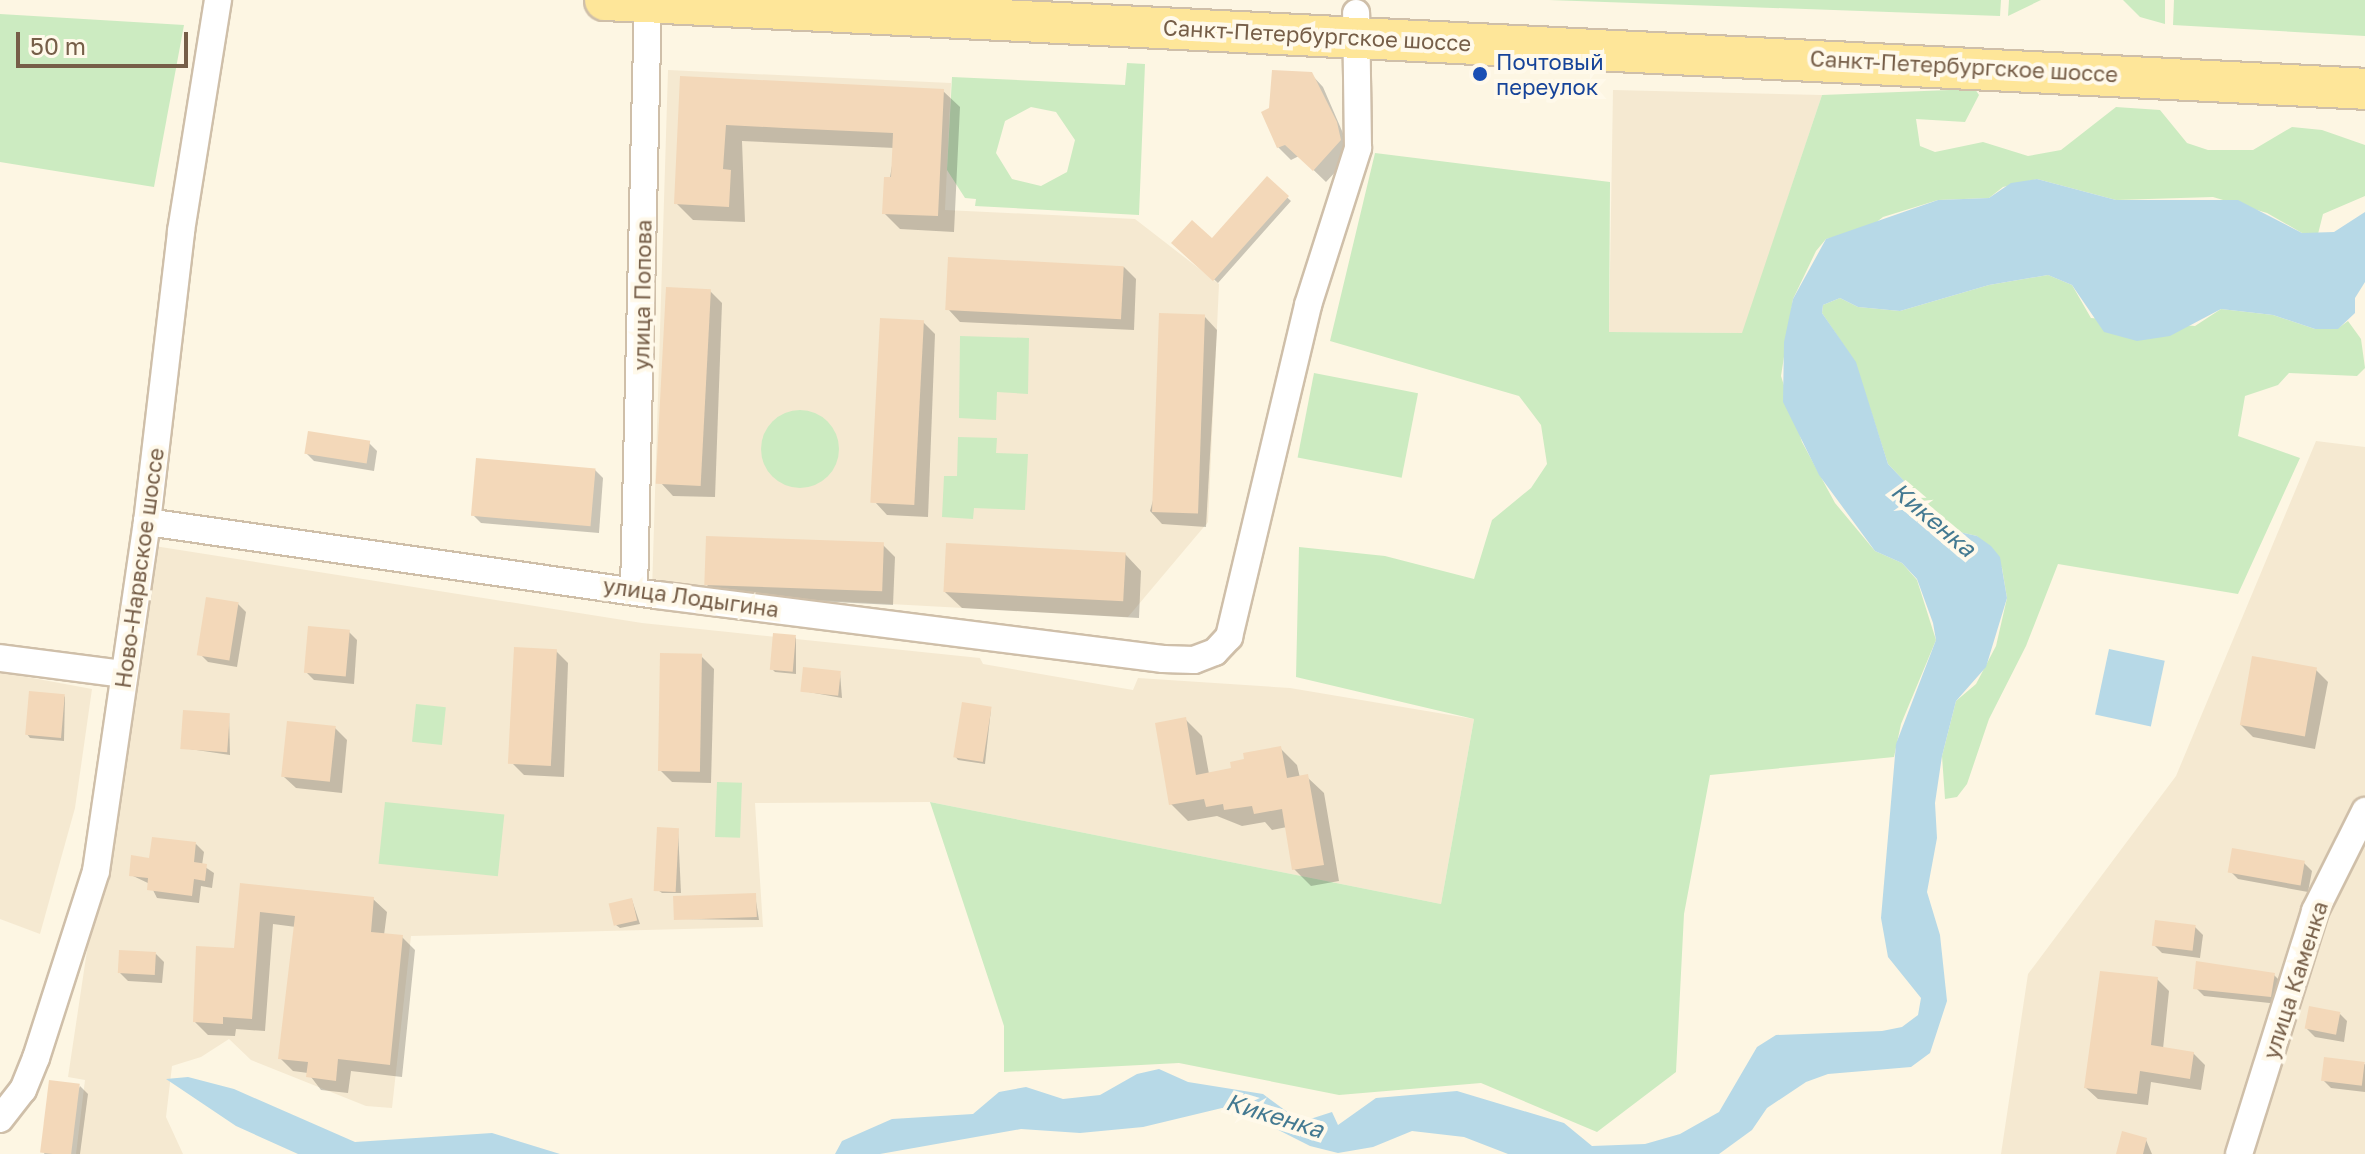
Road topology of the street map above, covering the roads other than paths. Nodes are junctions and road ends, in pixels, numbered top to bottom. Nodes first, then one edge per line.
1 (218, 0) edge
2 (605, 0) edge
3 (1121, 0) edge
4 (648, 1) edge
5 (1355, 25) junction
6 (2365, 65) edge
7 (2365, 89) edge
8 (147, 522) junction
9 (634, 590) junction
10 (0, 658) edge
11 (123, 674) junction
12 (2365, 811) edge
13 (0, 1119) edge
14 (2239, 1154) edge

1 - 8 street, Ново-Нарвское шоссе
2 - 4 main road, Санкт-Петербургское шоссе
3 - 5 main road, Санкт-Петербургское шоссе
4 - 5 main road, Санкт-Петербургское шоссе
4 - 9 street, улица Попова
5 - 6 main road, Санкт-Петербургское шоссе
5 - 7 main road, Санкт-Петербургское шоссе
5 - 9 street, улица Лодыгина
8 - 9 street, улица Лодыгина
8 - 11 street, Ново-Нарвское шоссе
10 - 11 street
11 - 13 street, Ново-Нарвское шоссе
12 - 14 street, улица Каменка

